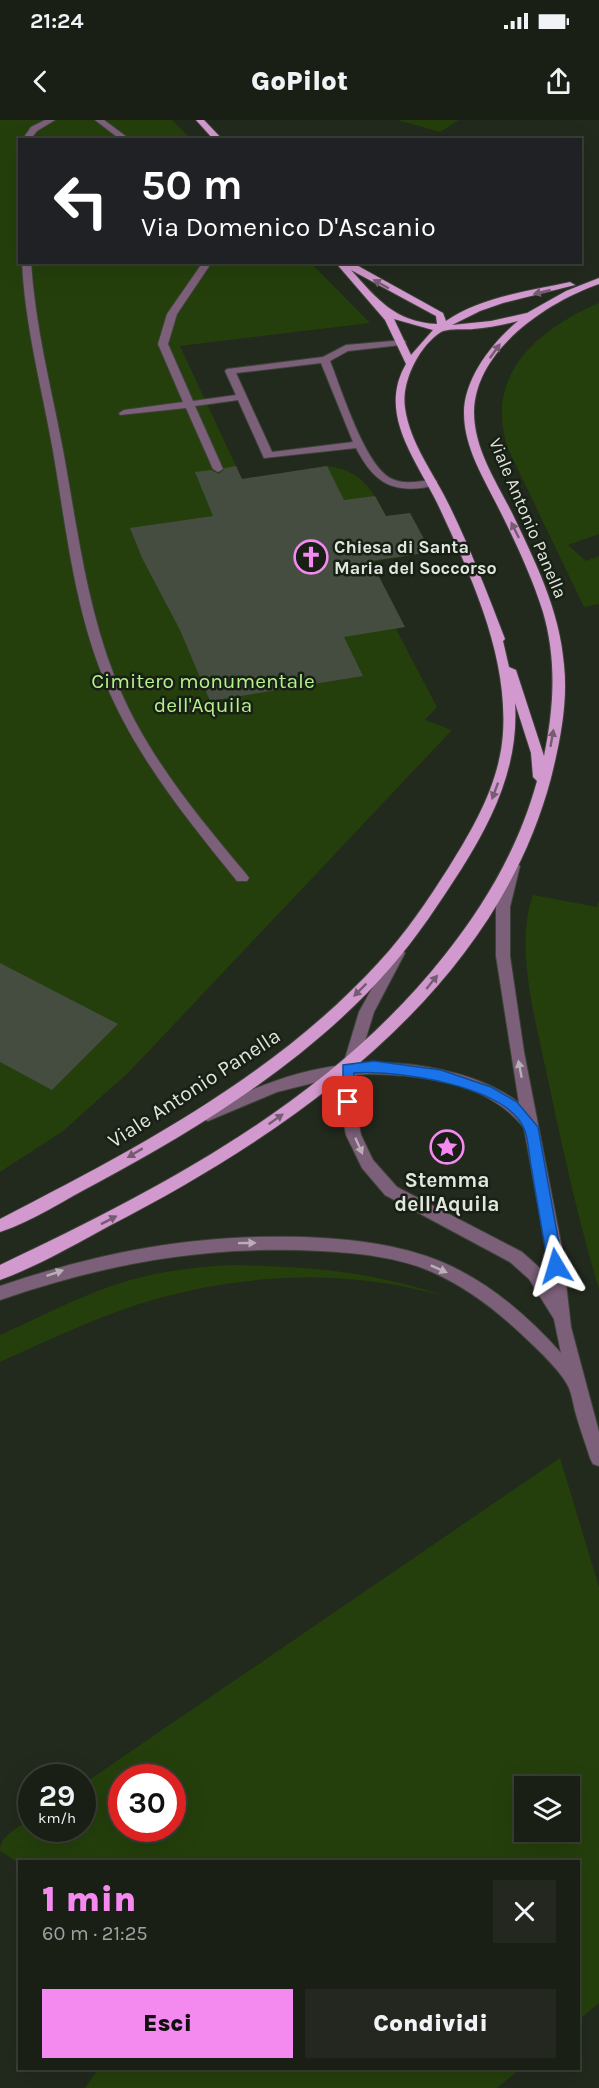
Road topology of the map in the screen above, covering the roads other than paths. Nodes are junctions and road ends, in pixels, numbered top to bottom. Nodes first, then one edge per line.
1 (51, 120) edge
2 (99, 120) edge
3 (200, 120) edge
4 (27, 138) edge
5 (124, 138) edge
6 (217, 138) edge
7 (26, 264) edge
8 (207, 264) edge
9 (341, 264) edge
10 (348, 264) edge
11 (599, 280) edge
12 (419, 302) junction
13 (381, 308) junction
14 (473, 311) junction
15 (532, 314) junction
16 (442, 326) junction
17 (401, 342) junction
18 (325, 360) junction
19 (410, 363) junction
20 (242, 397) junction
21 (188, 404) junction
22 (124, 413) dead end
23 (360, 444) junction
24 (218, 469) dead end
25 (433, 483) junction
26 (495, 631) junction
27 (539, 795) junction
28 (518, 852) junction
29 (242, 878) dead end
30 (413, 930) junction
31 (347, 1068) junction
32 (531, 1127) junction
33 (159, 1138) junction
34 (0, 1226) edge
35 (0, 1273) edge
36 (0, 1293) edge
37 (563, 1328) junction
38 (576, 1383) junction
39 (599, 1458) edge

1 - 4 street
2 - 5 street
3 - 6 main road
7 - 29 street
8 - 21 street
9 - 13 main road
12 -> 10 main road
11 -> 14 main road, Viale Antonio Panella
11 - 15 main road, Viale Antonio Panella
12 - 14 main road
12 - 16 main road
13 - 16 main road
13 - 17 main road
14 - 16 main road, Viale Antonio Panella
15 - 16 main road
27 -> 15 main road, Viale Antonio Panella
16 - 19 main road, Viale Antonio Panella
17 - 18 street
17 - 19 main road
18 - 20 street
18 - 23 street
19 - 25 main road, Viale Antonio Panella
20 - 21 street
20 - 23 street
21 - 22 street
21 - 24 street
23 - 25 street
25 - 26 main road, Viale Antonio Panella
26 - 27 main road, Viale Antonio Panella
26 -> 30 main road, Viale Antonio Panella
27 - 28 main road, Viale Antonio Panella
31 -> 28 main road, Viale Antonio Panella
32 -> 28 street
30 - 31 street
30 -> 33 main road, Viale Antonio Panella
31 - 32 street
31 - 33 street
35 -> 31 main road, Viale Antonio Panella
31 -> 37 street
32 - 37 street
33 -> 34 main road, Viale Antonio Panella
36 -> 38 street
37 - 38 street
38 - 39 street

